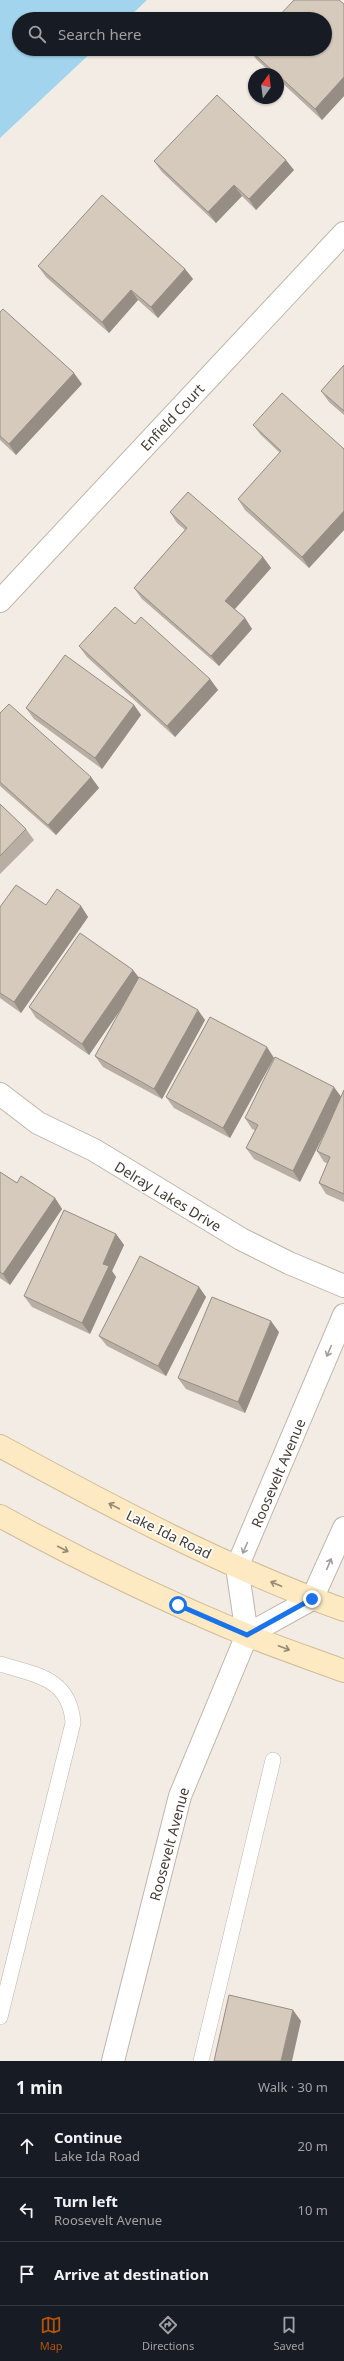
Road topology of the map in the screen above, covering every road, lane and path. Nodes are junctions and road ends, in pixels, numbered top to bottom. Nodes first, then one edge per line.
1 (344, 233) edge
2 (0, 601) edge
3 (0, 1094) edge
4 (344, 1286) edge
5 (344, 1315) edge
6 (0, 1446) edge
7 (0, 1516) edge
8 (344, 1528) edge
9 (237, 1567) junction
10 (312, 1599) junction
11 (344, 1610) edge
12 (247, 1635) junction
13 (0, 1664) edge
14 (344, 1671) edge
15 (273, 1760) dead end
16 (0, 2017) edge
17 (113, 2061) edge
18 (201, 2061) edge

1 - 2 street, Enfield Court
3 - 4 street, Delray Lakes Drive
5 -> 9 street, Roosevelt Avenue
9 -> 6 street, Lake Ida Road
7 -> 12 street
10 -> 8 street
10 -> 9 street, Lake Ida Road
9 - 12 street
10 - 11 street, Lake Ida Road
10 - 12 street
12 -> 14 street
12 - 17 street, Roosevelt Avenue
13 - 16 lane
15 - 18 lane

